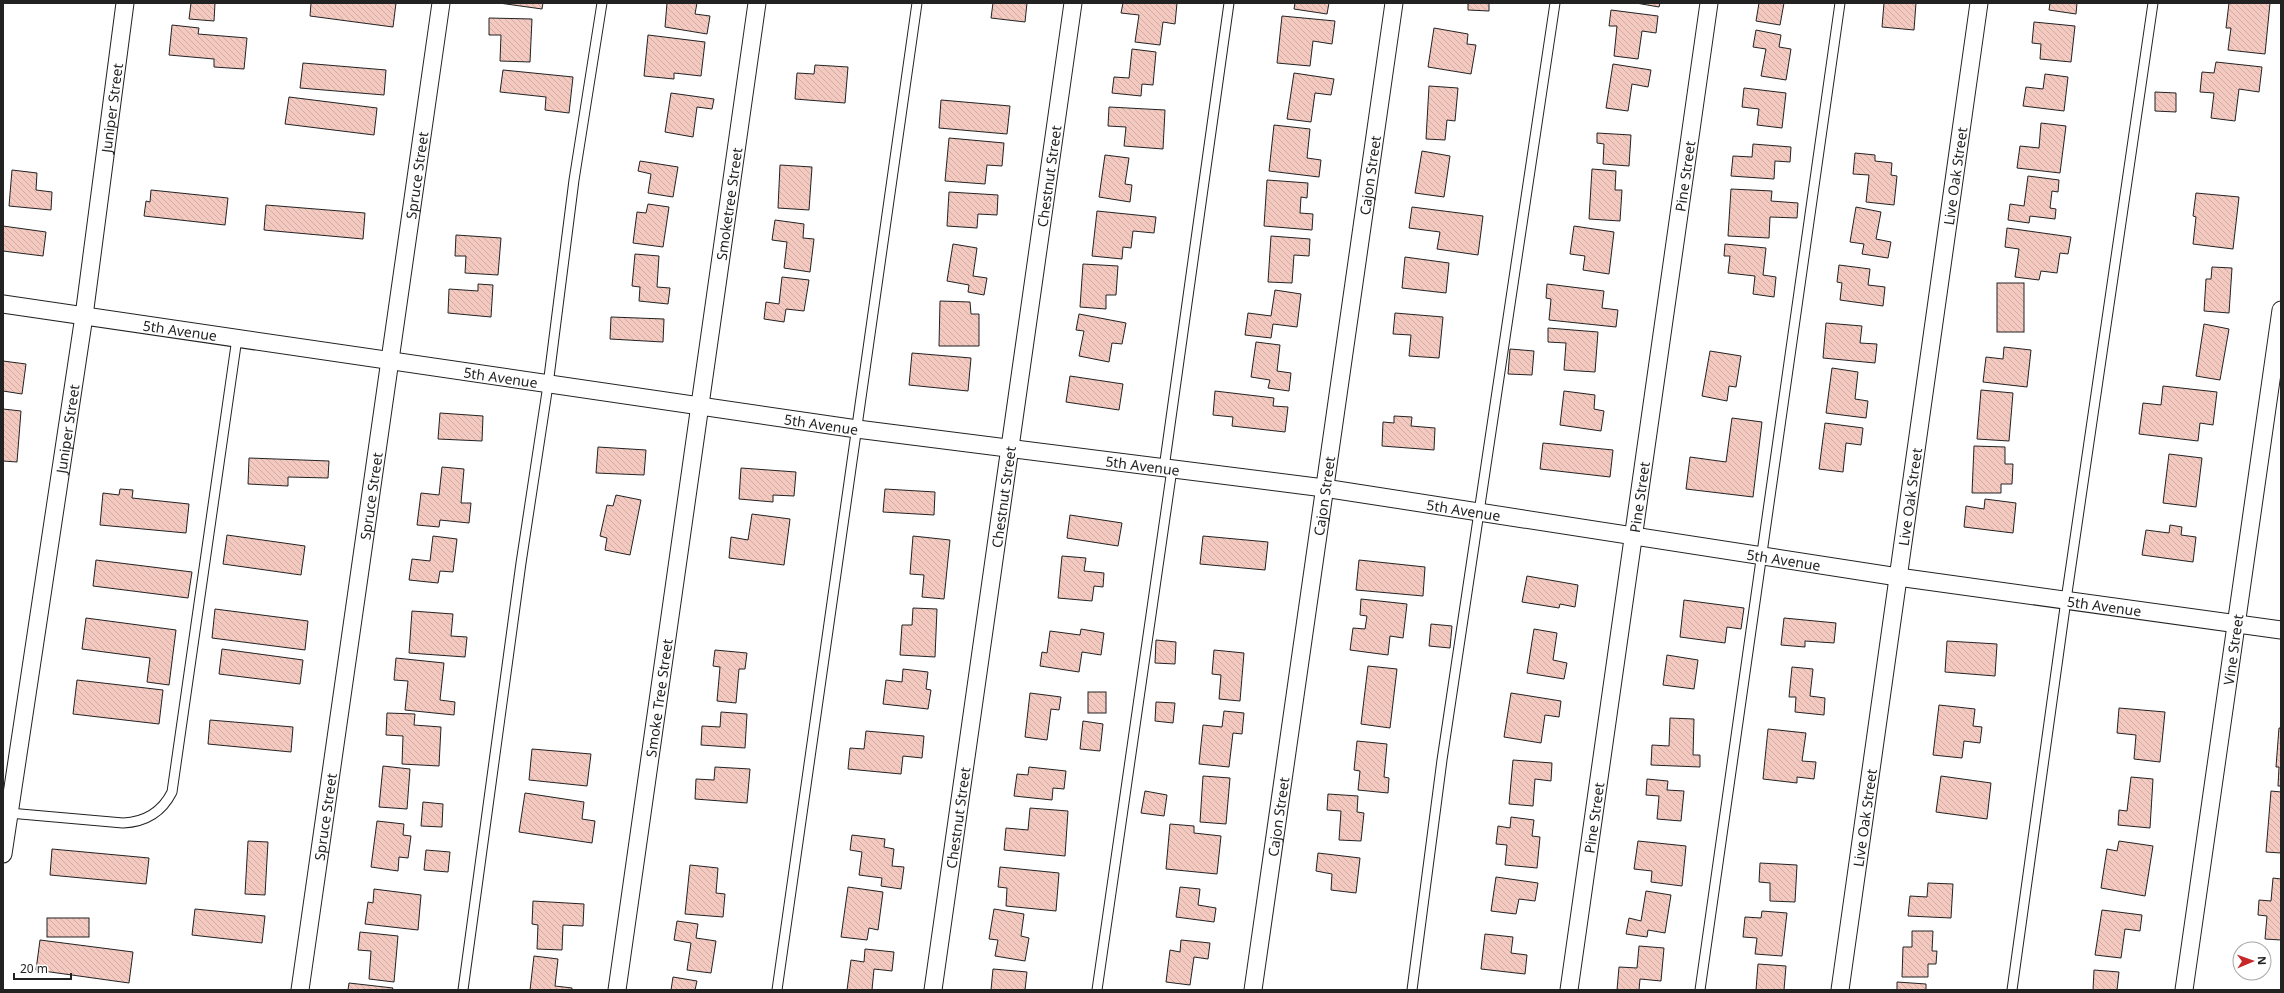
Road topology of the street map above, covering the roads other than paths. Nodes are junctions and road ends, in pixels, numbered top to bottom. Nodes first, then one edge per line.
1 (125, 3) edge
2 (442, 3) edge
3 (602, 3) edge
4 (757, 3) edge
5 (917, 3) edge
6 (1073, 3) edge
7 (1229, 3) edge
8 (1394, 3) edge
9 (1555, 3) edge
10 (1709, 3) edge
11 (1840, 3) edge
12 (1978, 3) edge
13 (2153, 3) edge
14 (3, 304) edge
15 (2281, 310) edge
16 (84, 316) junction
17 (237, 338) junction
18 (391, 362) junction
19 (548, 385) junction
20 (700, 405) junction
21 (857, 429) junction
22 (1010, 450) junction
23 (1168, 469) junction
24 (1324, 488) junction
25 (1479, 512) junction
26 (1633, 535) junction
27 (1761, 556) junction
28 (1898, 577) junction
29 (2066, 600) junction
30 (2236, 623) junction
31 (2281, 630) edge
32 (9, 812) junction
33 (3, 854) edge
34 (300, 990) edge
35 (463, 990) edge
36 (617, 990) edge
37 (777, 990) edge
38 (933, 990) edge
39 (1097, 990) edge
40 (1253, 990) edge
41 (1412, 990) edge
42 (1569, 990) edge
43 (1700, 990) edge
44 (1840, 990) edge
45 (2012, 990) edge
46 (2184, 990) edge

1 - 16 street, Juniper Street
2 - 18 street, Spruce Street
3 - 19 lane
4 - 20 street, Smoketree Street
5 - 21 lane
6 - 22 street, Chestnut Street
7 - 23 lane
8 - 24 street, Cajon Street
9 - 25 lane
10 - 26 street, Pine Street
11 - 27 lane
12 - 28 street, Live Oak Street
13 - 29 lane
14 - 16 street, 5th Avenue
15 - 30 street, Vine Street
16 - 17 street, 5th Avenue
16 - 32 street, Juniper Street
17 - 18 street, 5th Avenue
17 - 32 lane
18 - 19 street, 5th Avenue
18 - 34 street, Spruce Street
19 - 20 street, 5th Avenue
19 - 35 lane
20 - 21 street, 5th Avenue
20 - 36 street, Smoke Tree Street
21 - 22 street, 5th Avenue
21 - 37 lane
22 - 23 street, 5th Avenue
22 - 38 street, Chestnut Street
23 - 24 street, 5th Avenue
23 - 39 lane
24 - 25 street, 5th Avenue
24 - 40 street, Cajon Street
25 - 26 street, 5th Avenue
25 - 41 lane
26 - 27 street, 5th Avenue
26 - 42 street, Pine Street
27 - 28 street, 5th Avenue
27 - 43 lane
28 - 29 street, 5th Avenue
28 - 44 street, Live Oak Street
29 - 30 street, 5th Avenue
29 - 45 lane
30 - 31 street, 5th Avenue
30 - 46 street, Vine Street
32 - 33 street, Juniper Street

